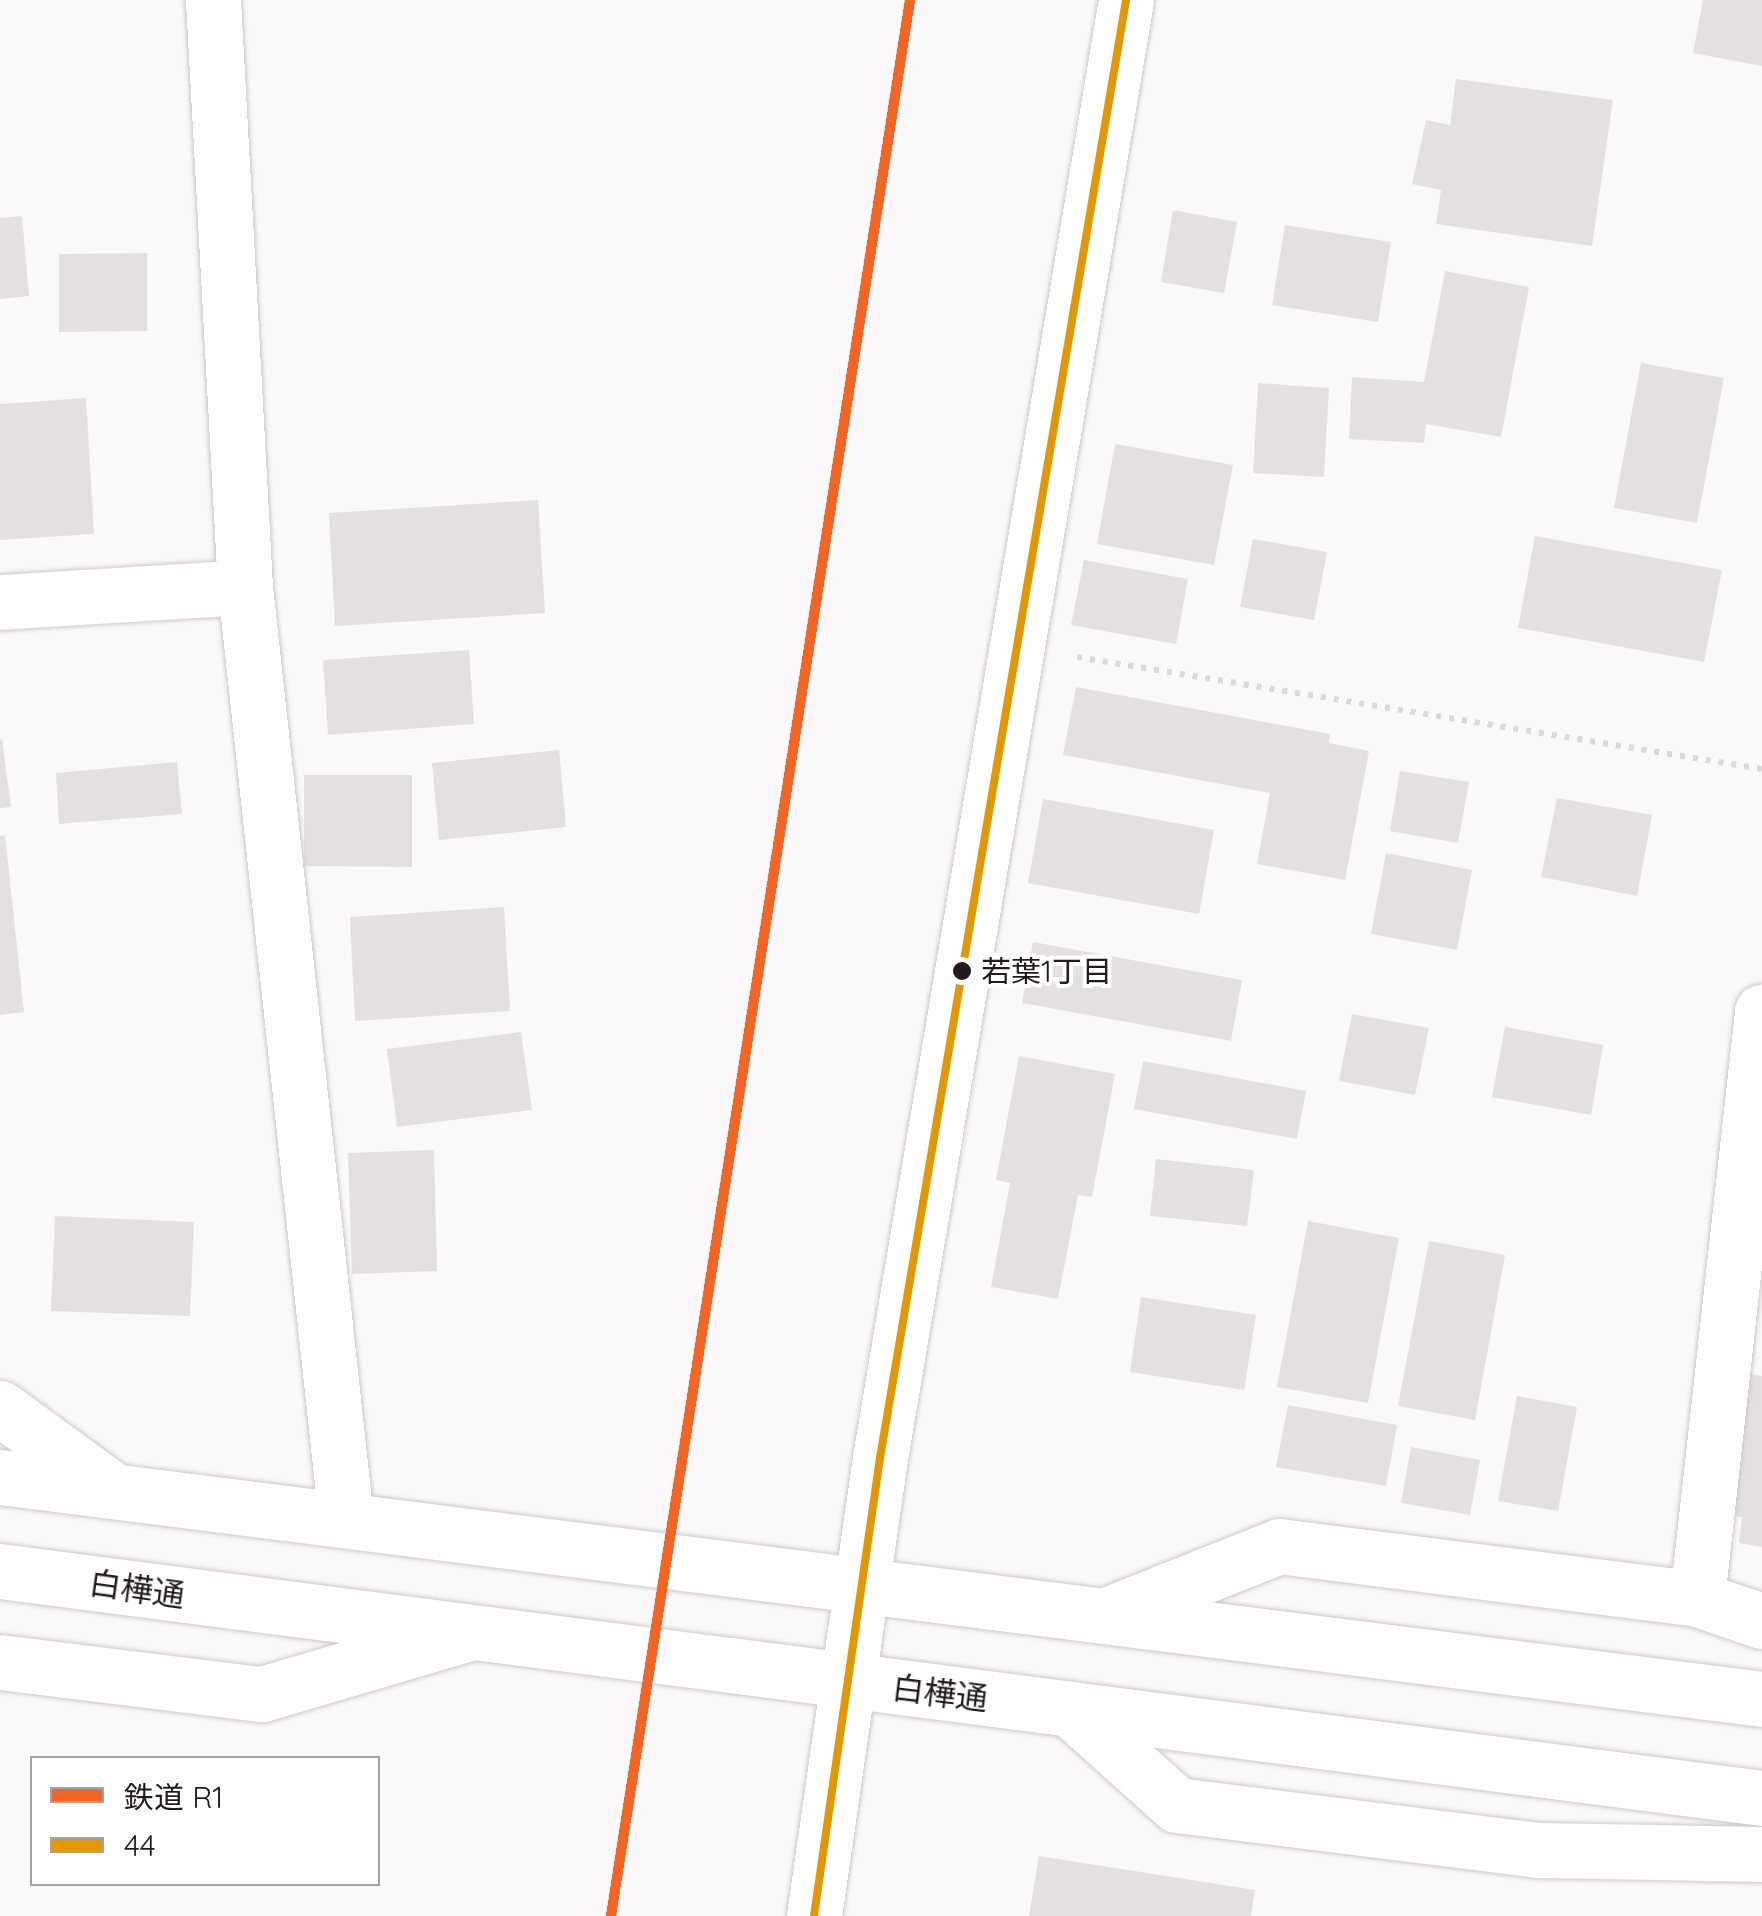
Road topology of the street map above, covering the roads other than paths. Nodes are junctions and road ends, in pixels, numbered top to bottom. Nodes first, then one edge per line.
1 (213, 0) edge
2 (1126, 0) edge
3 (245, 587) junction
4 (0, 602) edge
5 (1762, 1012) edge
6 (0, 1408) edge
7 (0, 1477) edge
8 (114, 1491) junction
9 (346, 1520) junction
10 (0, 1571) edge
11 (859, 1584) junction
12 (1697, 1598) junction
13 (1106, 1615) junction
14 (1762, 1621) edge
15 (466, 1634) junction
16 (0, 1662) edge
17 (844, 1680) junction
18 (1762, 1699) edge
19 (1071, 1710) junction
20 (1762, 1798) edge
21 (1762, 1854) edge
22 (814, 1916) edge

1 - 3 street
2 - 11 street
3 - 4 street
3 - 9 street
5 - 12 street
6 - 8 street
7 - 8 street
8 - 9 street
9 - 11 street
10 - 15 street, 白樺通
11 - 13 street
11 - 17 street
12 - 13 street
12 - 14 street
13 - 18 street
15 - 16 street
15 - 17 street, 白樺通
17 - 19 street, 白樺通
17 - 22 street
19 - 20 street, 白樺通
19 - 21 street

